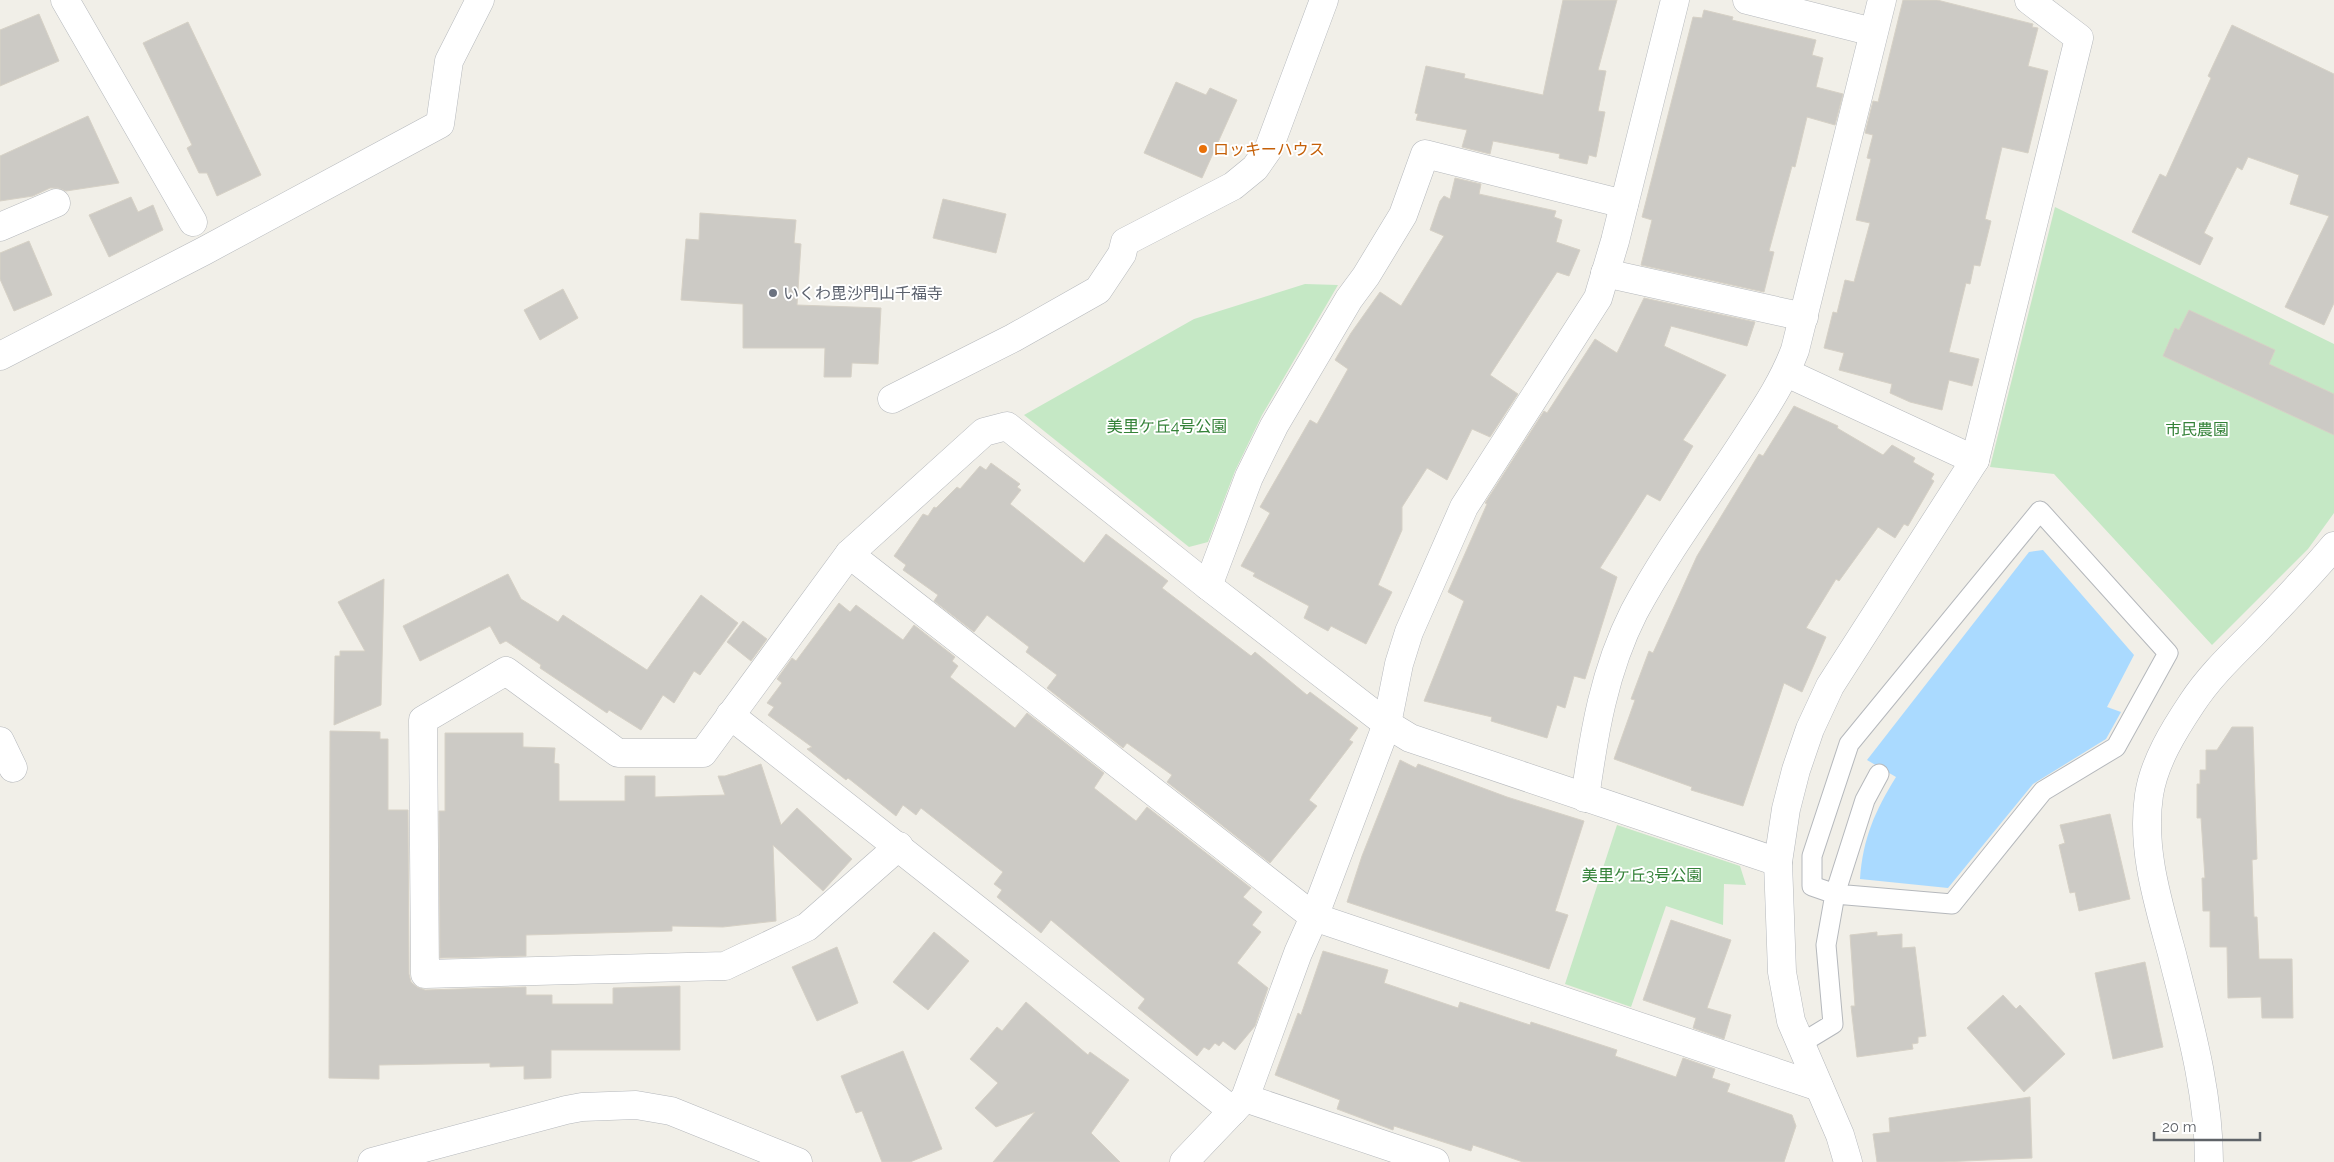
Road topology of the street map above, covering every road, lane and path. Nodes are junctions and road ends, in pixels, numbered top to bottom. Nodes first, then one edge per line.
1 (65, 0) edge
2 (480, 0) edge
3 (1324, 0) edge
4 (1675, 0) edge
5 (1747, 0) edge
6 (1882, 0) edge
7 (2029, 0) edge
8 (1873, 32) junction
9 (56, 203) dead end
10 (1624, 204) junction
11 (193, 222) dead end
12 (0, 227) edge
13 (1605, 272) junction
14 (1804, 317) junction
15 (0, 356) edge
16 (1786, 373) junction
17 (892, 399) dead end
18 (1975, 460) junction
19 (2334, 546) edge
20 (849, 554) junction
21 (1208, 586) junction
22 (730, 715) junction
23 (1387, 724) junction
24 (0, 741) edge
25 (13, 768) dead end
26 (1879, 774) dead end
27 (1585, 798) junction
28 (899, 846) junction
29 (1778, 862) junction
30 (1835, 894) junction
31 (1314, 917) junction
32 (1800, 1044) junction
33 (1819, 1087) junction
34 (1239, 1105) junction
35 (372, 1162) edge
36 (798, 1162) edge
37 (1184, 1162) edge
38 (1435, 1162) edge
39 (1848, 1162) edge
40 (2210, 1162) edge

1 - 11 street
2 - 15 street
3 - 17 street
4 - 10 street
5 - 8 street
6 - 8 street
7 - 18 street
8 - 14 street
9 - 12 street
10 - 13 street
10 - 21 street
13 - 14 street
13 - 23 street
14 - 16 street
16 - 18 street
16 - 27 street
18 - 29 street
19 - 40 street
20 - 21 street
20 - 22 street
20 - 31 street
21 - 23 street
22 - 28 street
22 - 28 street
23 - 27 street
23 - 31 street
24 - 25 street
26 - 30 lane
27 - 29 street
28 - 34 street
29 - 32 street
30 - 30 lane
30 - 32 lane
31 - 33 street
31 - 34 street
32 - 33 street
33 - 39 street
34 - 37 street
34 - 38 street
35 - 36 street

